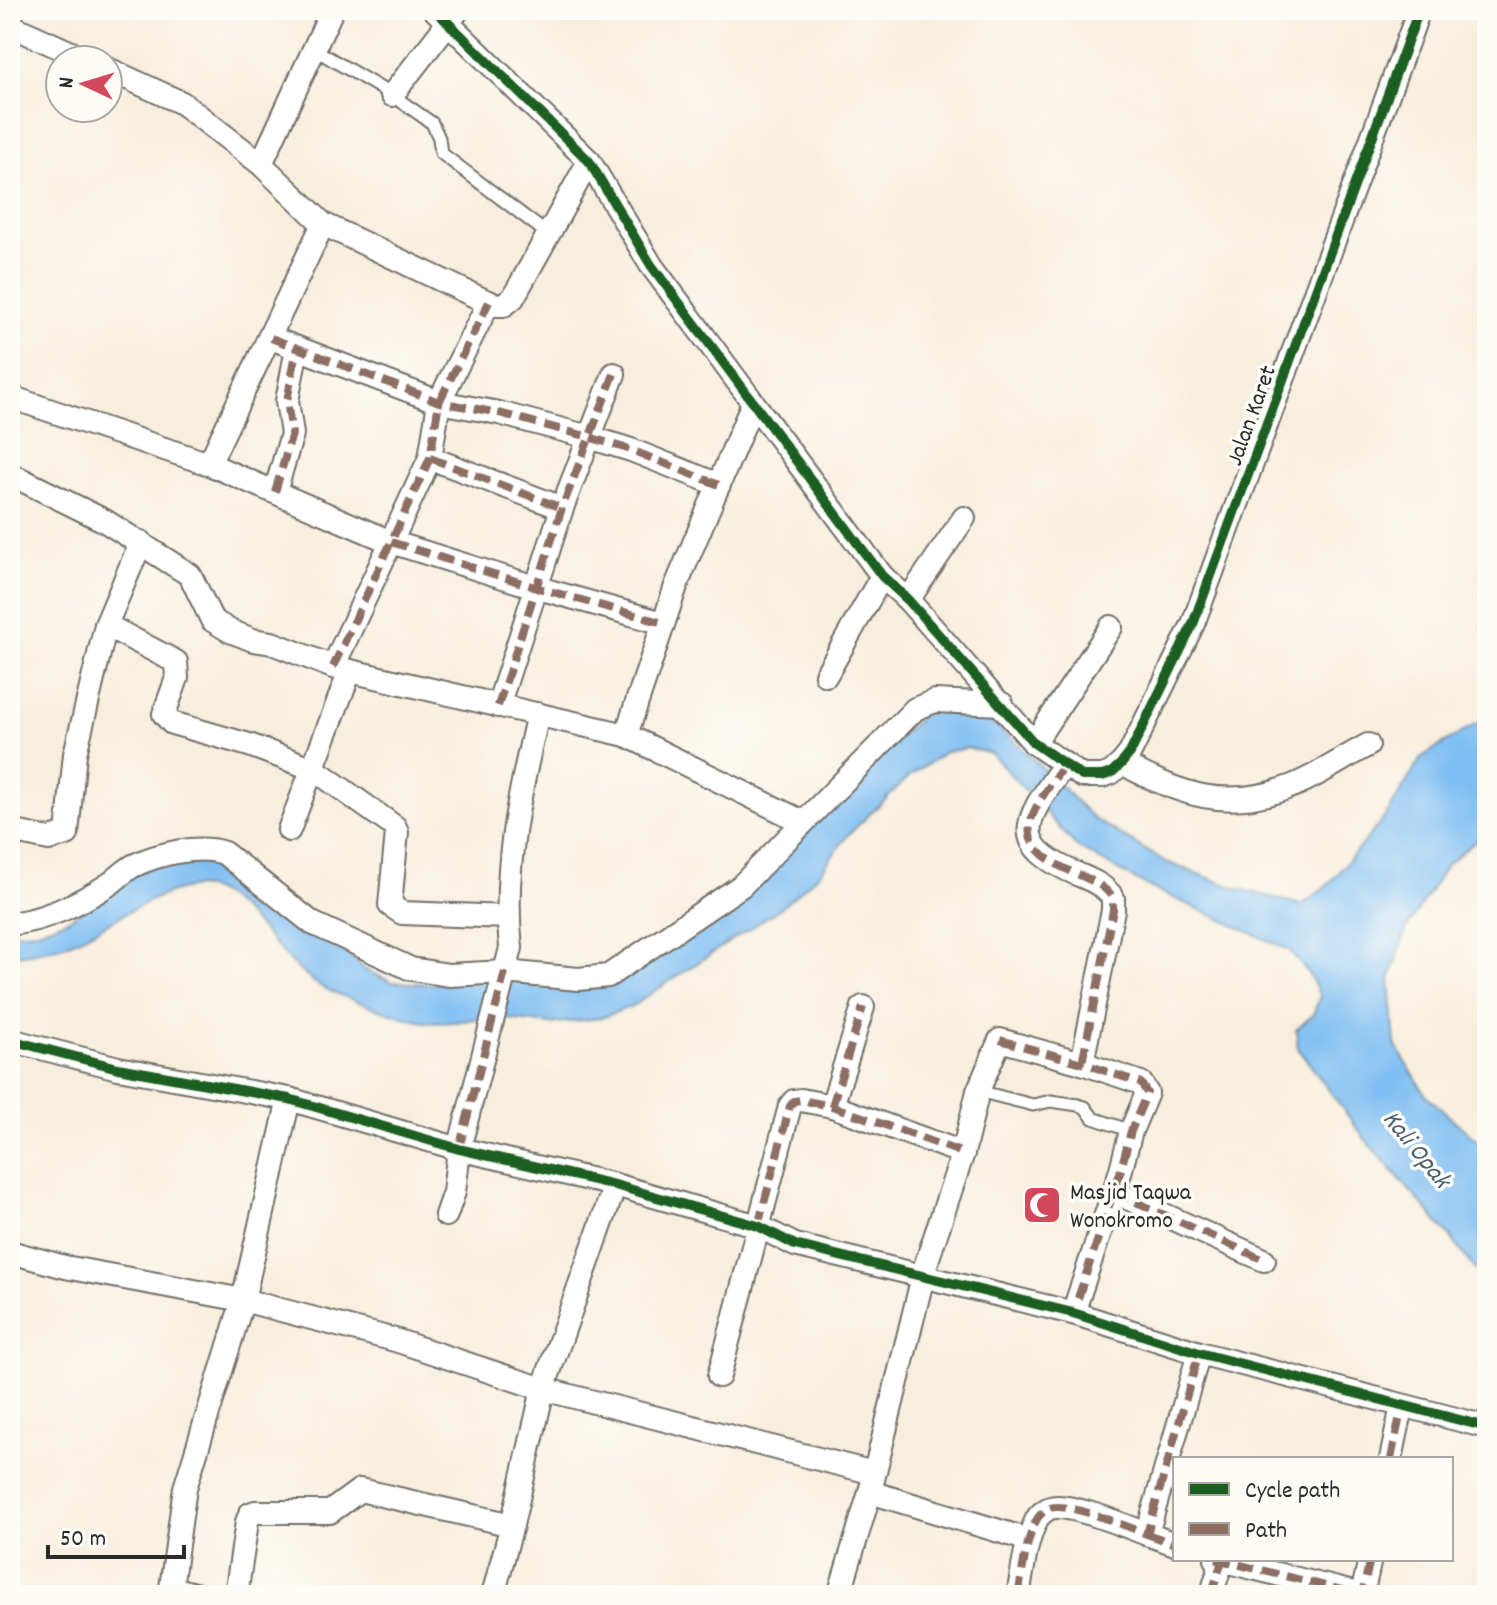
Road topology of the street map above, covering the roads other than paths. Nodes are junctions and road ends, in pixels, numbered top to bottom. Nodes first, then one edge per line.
1 (332, 10) edge
2 (1419, 10) edge
3 (447, 14) edge
4 (14, 23) edge
5 (55, 44) edge
6 (314, 49) junction
7 (124, 76) edge
8 (392, 95) junction
9 (589, 161) junction
10 (261, 164) junction
11 (323, 224) junction
12 (549, 235) junction
13 (489, 302) junction
14 (271, 338) junction
15 (297, 348) junction
16 (614, 374) dead end
17 (10, 397) edge
18 (439, 402) junction
19 (753, 403) junction
20 (589, 437) junction
21 (430, 458) junction
22 (209, 464) junction
23 (10, 474) edge
24 (719, 485) junction
25 (275, 492) junction
26 (562, 508) junction
27 (964, 518) dead end
28 (141, 542) junction
29 (391, 542) junction
30 (882, 576) junction
31 (535, 587) junction
32 (908, 600) junction
33 (663, 623) junction
34 (106, 625) junction
35 (1111, 627) dead end
36 (342, 669) junction
37 (826, 675) dead end
38 (1002, 704) junction
39 (498, 706) junction
40 (538, 714) junction
41 (626, 735) junction
42 (1034, 743) junction
43 (1368, 745) dead end
44 (1122, 763) junction
45 (314, 769) junction
46 (1058, 774) junction
47 (803, 822) junction
48 (289, 830) dead end
49 (10, 831) edge
50 (508, 917) junction
51 (10, 924) edge
52 (504, 978) junction
53 (863, 1007) dead end
54 (10, 1040) edge
55 (1082, 1063) junction
56 (978, 1091) junction
57 (289, 1099) junction
58 (832, 1106) junction
59 (1131, 1131) junction
60 (459, 1149) junction
61 (963, 1153) junction
62 (615, 1185) junction
63 (1114, 1192) junction
64 (446, 1215) dead end
65 (758, 1226) junction
66 (10, 1252) edge
67 (1264, 1260) dead end
68 (922, 1277) junction
69 (243, 1300) junction
70 (1073, 1313) junction
71 (1199, 1353) junction
72 (719, 1376) dead end
73 (543, 1389) junction
74 (1402, 1406) junction
75 (1487, 1427) edge
76 (1391, 1457) edge
77 (872, 1482) junction
78 (512, 1525) junction
79 (1147, 1534) junction
80 (1029, 1540) junction
81 (1173, 1543) edge
82 (1219, 1561) edge
83 (1223, 1561) edge
84 (1370, 1561) edge
85 (171, 1592) edge
86 (198, 1595) edge
87 (236, 1595) edge
88 (493, 1595) edge
89 (839, 1595) edge
90 (1018, 1595) edge
91 (1217, 1595) edge

1 - 6 street
2 - 44 street, Jalan Karet
3 - 8 street
3 - 9 street
4 - 5 street
6 - 8 lane
6 - 10 street
7 - 10 street
8 - 12 lane
9 - 12 street
9 - 19 street
10 - 11 street
11 - 13 street
11 - 14 street
12 - 13 street
13 - 18 street
14 - 15 street
14 - 22 street
15 - 18 street
15 - 25 street
16 - 20 street
17 - 22 street
18 - 20 street
18 - 21 street
19 - 24 street
19 - 30 street
20 - 24 street
20 - 26 street
21 - 26 street
21 - 29 street
22 - 25 street
23 - 28 street
24 - 33 street
25 - 29 street
26 - 31 street
27 - 32 street
28 - 34 street
28 - 36 street
29 - 31 street
29 - 36 street
30 - 32 street
30 - 37 street
31 - 33 street
31 - 39 street
32 - 38 street
33 - 41 street
34 - 45 street
34 - 49 street
35 - 42 street
36 - 39 street
36 - 45 street
38 - 42 street
38 - 47 street
39 - 40 street
40 - 41 street
40 - 50 street
41 - 47 street
42 - 46 street
43 - 44 street
44 - 46 street
45 - 48 street
45 - 50 street
46 - 55 street
47 - 52 street
50 - 52 street
51 - 52 street
52 - 60 street
53 - 58 street
54 - 57 street
55 - 56 street
55 - 59 street
56 - 59 lane
56 - 61 street
57 - 60 street
57 - 69 street
58 - 61 street
58 - 65 street
59 - 63 street
60 - 62 street
60 - 64 street
61 - 68 street
62 - 65 street
62 - 73 street
63 - 67 street
63 - 70 street
65 - 68 street
65 - 72 street
66 - 69 street
68 - 70 street
68 - 77 street
69 - 73 street
69 - 85 street
70 - 71 street
71 - 74 street
71 - 79 street
73 - 77 street
73 - 78 street
74 - 75 street
74 - 76 street
77 - 80 street
77 - 89 street
78 - 87 street
78 - 88 street
79 - 80 street
79 - 81 street
80 - 90 street
82 - 91 street
83 - 84 street
85 - 86 street

